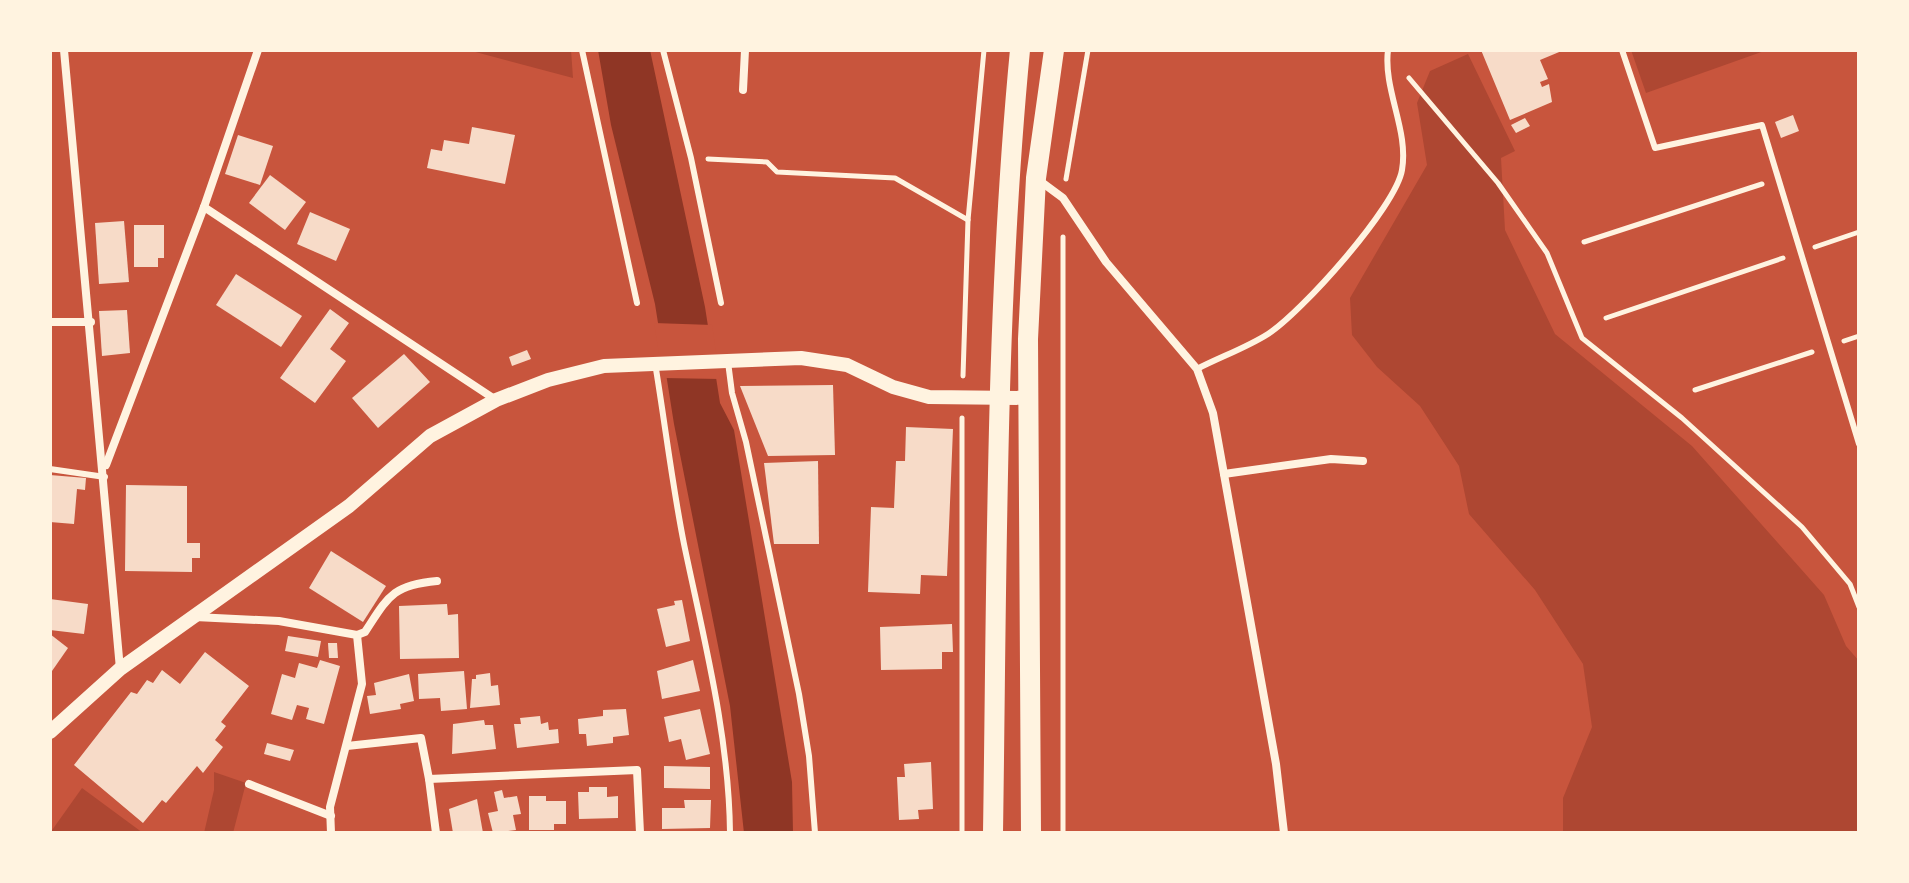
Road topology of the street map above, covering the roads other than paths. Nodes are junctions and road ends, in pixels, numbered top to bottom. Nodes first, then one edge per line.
1 (64, 50) edge
2 (258, 50) edge
3 (582, 50) edge
4 (663, 50) edge
5 (745, 50) edge
6 (1020, 50) edge
7 (1054, 50) edge
8 (1622, 50) edge
9 (1388, 51) edge
10 (743, 90) dead end
11 (1036, 178) junction
12 (204, 207) junction
13 (637, 303) dead end
14 (721, 303) dead end
15 (50, 322) edge
16 (91, 322) junction
17 (722, 361) junction
18 (661, 362) junction
19 (1197, 369) junction
20 (1029, 398) junction
21 (999, 399) junction
22 (496, 400) junction
23 (1859, 444) edge
24 (1363, 461) dead end
25 (50, 469) edge
26 (104, 474) junction
27 (1224, 474) junction
28 (437, 581) dead end
29 (195, 617) junction
30 (357, 635) junction
31 (120, 669) junction
32 (50, 732) edge
33 (347, 746) junction
34 (429, 779) junction
35 (249, 784) dead end
36 (331, 816) junction
37 (331, 833) edge
38 (436, 833) edge
39 (640, 833) edge
40 (730, 833) edge
41 (815, 833) edge
42 (993, 833) edge
43 (1031, 833) edge
44 (1284, 833) edge

1 - 16 street
2 - 12 street
3 - 13 lane
4 - 14 lane
5 - 10 street
6 - 21 main road
7 - 11 main road
8 - 23 lane
9 - 19 lane
11 - 19 street
11 - 20 main road
12 - 22 street
12 - 26 street
15 - 16 street
16 - 26 street
17 - 18 street
17 - 21 street
17 - 41 lane
18 - 22 street
18 - 40 lane
19 - 27 street
20 - 21 street
20 - 43 main road
21 - 42 main road
22 - 29 street
24 - 27 street
25 - 26 lane
26 - 31 street
27 - 44 street
28 - 30 street
29 - 30 street
29 - 31 street
30 - 33 street
31 - 32 street
33 - 34 street
33 - 36 street
34 - 38 street
34 - 39 street
35 - 36 street
36 - 37 street

